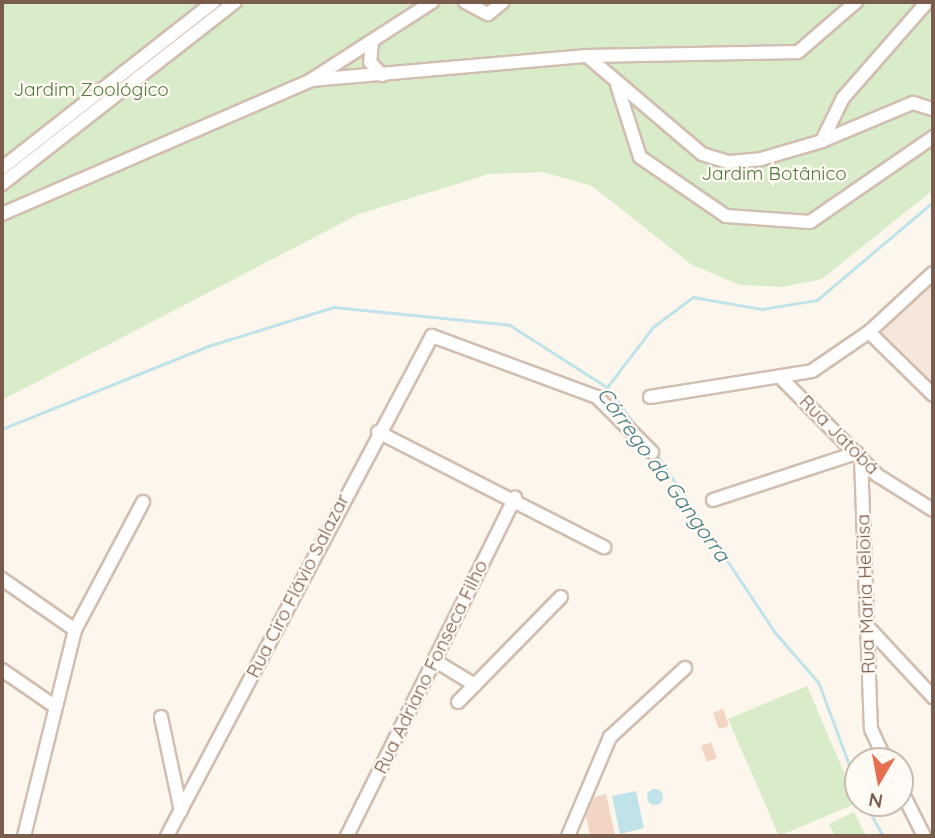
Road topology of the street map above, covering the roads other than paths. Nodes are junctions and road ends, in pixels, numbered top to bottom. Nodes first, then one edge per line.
1 (214, 2) edge
2 (235, 2) edge
3 (432, 2) edge
4 (465, 2) edge
5 (503, 2) edge
6 (856, 2) edge
7 (927, 2) edge
8 (372, 41) junction
9 (587, 56) junction
10 (382, 75) junction
11 (311, 80) junction
12 (617, 85) junction
13 (933, 109) edge
14 (933, 136) edge
15 (822, 141) junction
16 (2, 168) edge
17 (2, 184) edge
18 (2, 214) edge
19 (933, 274) edge
20 (869, 332) junction
21 (783, 380) junction
22 (933, 396) edge
23 (650, 397) dead end
24 (378, 432) junction
25 (652, 452) dead end
26 (858, 455) junction
27 (515, 497) junction
28 (713, 500) dead end
29 (143, 502) dead end
30 (933, 510) edge
31 (604, 547) dead end
32 (2, 579) edge
33 (561, 597) dead end
34 (867, 627) junction
35 (75, 630) junction
36 (434, 660) junction
37 (685, 668) dead end
38 (2, 670) edge
39 (470, 682) junction
40 (933, 697) edge
41 (458, 702) dead end
42 (53, 705) junction
43 (160, 717) dead end
44 (879, 747) edge
45 (181, 811) junction
46 (914, 816) edge
47 (23, 836) edge
48 (167, 836) edge
49 (346, 836) edge
50 (568, 836) edge
51 (924, 836) edge

1 - 16 street
2 - 17 street
3 - 8 street
4 - 5 street
6 - 9 street
7 - 15 street
8 - 10 street
8 - 11 street
9 - 10 street
9 - 12 street
10 - 11 street
11 - 18 street
12 - 14 street
12 - 15 street
13 - 15 street
19 - 20 street
20 - 21 street
20 - 22 street
21 - 23 street
21 - 26 street, Rua Jatobá
24 - 25 street, Rua Ciro Flávio Salazar
24 - 27 street
24 - 45 street, Rua Ciro Flávio Salazar
26 - 28 street
26 - 30 street, Rua Jatobá
26 - 34 street, Rua Maria Heloisa
27 - 31 street
27 - 36 street, Rua Adriano Fonseca Filho
29 - 35 street
32 - 35 street
33 - 39 street
34 - 40 street
34 - 44 street, Rua Maria Heloisa
35 - 42 street
36 - 39 street
36 - 49 street, Rua Adriano Fonseca Filho
37 - 50 street
38 - 42 street
39 - 41 street
42 - 47 street
43 - 45 street
45 - 48 street, Rua Ciro Flávio Salazar
46 - 51 street

